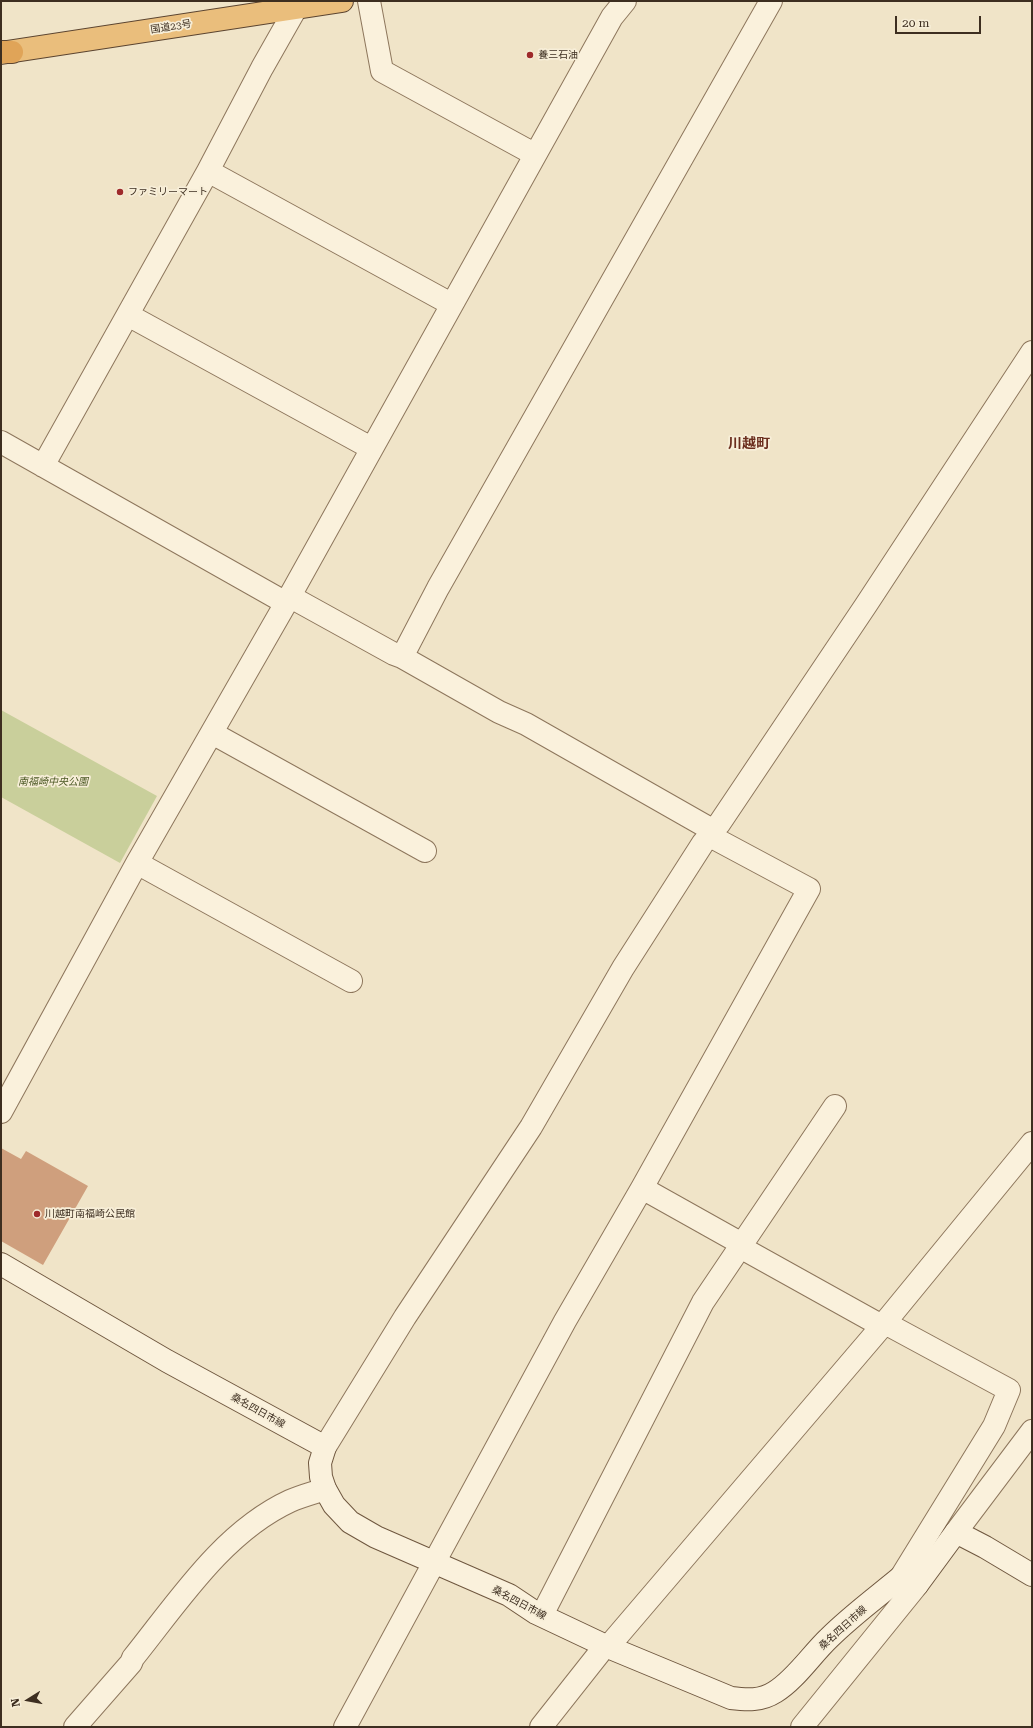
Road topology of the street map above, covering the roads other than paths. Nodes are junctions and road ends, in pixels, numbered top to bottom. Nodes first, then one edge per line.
1 (342, 1) edge
2 (369, 1) edge
3 (625, 1) edge
4 (771, 1) edge
5 (296, 8) junction
6 (5, 52) edge
7 (534, 154) junction
8 (208, 171) junction
9 (451, 304) junction
10 (128, 315) junction
11 (1032, 352) edge
12 (1, 442) edge
13 (371, 448) junction
14 (43, 466) junction
15 (288, 599) junction
16 (402, 657) junction
17 (212, 733) junction
18 (712, 834) junction
19 (425, 852) dead end
20 (137, 863) junction
21 (351, 981) dead end
22 (835, 1106) dead end
23 (1, 1112) edge
24 (1032, 1142) edge
25 (642, 1188) junction
26 (741, 1246) junction
27 (1, 1264) edge
28 (884, 1324) junction
29 (1032, 1431) edge
30 (324, 1447) junction
31 (325, 1490) junction
32 (956, 1532) junction
33 (434, 1563) junction
34 (1032, 1575) edge
35 (909, 1581) junction
36 (542, 1615) junction
37 (606, 1646) junction
38 (78, 1726) edge
39 (345, 1727) edge
40 (541, 1727) edge
41 (802, 1727) edge

1 - 5 highway, 国道23号
2 - 7 street
3 - 7 street
4 - 16 street
5 - 6 highway, 国道23号
5 - 8 street
7 - 9 street
8 - 9 street
8 - 10 street
9 - 13 street
10 - 13 street
10 - 14 street
11 - 18 street
12 - 14 street
13 - 15 street
14 - 15 street
15 - 16 street
15 - 17 street
16 - 18 street
17 - 19 street
17 - 20 street
18 - 25 street
18 - 30 street
20 - 21 street
20 - 23 street
22 - 26 street
24 - 28 street
25 - 26 street
25 - 33 street
26 - 28 street
26 - 36 street
27 - 30 street, 桑名四日市線
28 - 35 street
28 - 37 street
29 - 32 street, 桑名四日市線
30 - 31 street, 桑名四日市線
31 - 33 street, 桑名四日市線
31 - 38 street
32 - 34 street
32 - 35 street, 桑名四日市線
33 - 36 street, 桑名四日市線
33 - 39 street
35 - 37 street, 桑名四日市線
35 - 41 street
36 - 37 street, 桑名四日市線
37 - 40 street

